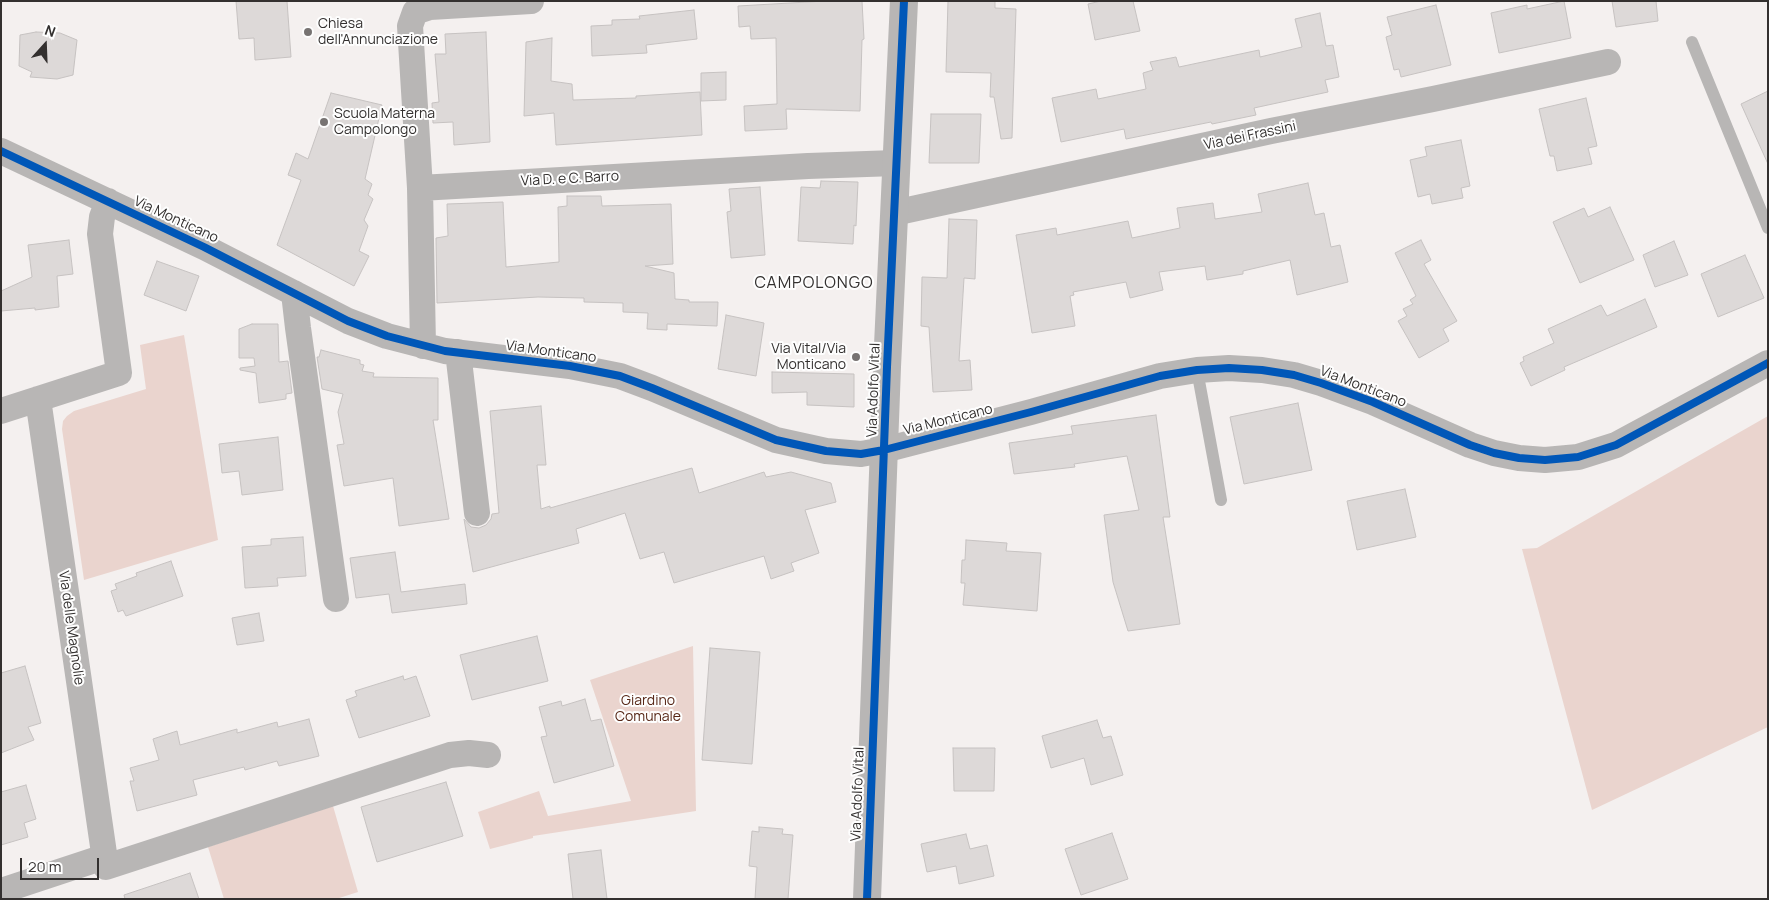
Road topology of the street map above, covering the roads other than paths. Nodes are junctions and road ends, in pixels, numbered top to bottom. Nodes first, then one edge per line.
1 (531, 1) edge
2 (904, 1) edge
3 (1692, 42) dead end
4 (1608, 62) dead end
5 (1, 151) edge
6 (896, 163) junction
7 (420, 188) junction
8 (108, 201) junction
9 (894, 213) junction
10 (1768, 228) edge
11 (294, 293) junction
12 (423, 346) junction
13 (458, 352) junction
14 (1768, 363) edge
15 (1197, 370) junction
16 (38, 399) junction
17 (1, 411) edge
18 (884, 450) junction
19 (1221, 500) dead end
20 (478, 513) dead end
21 (336, 599) dead end
22 (488, 755) dead end
23 (104, 857) junction
24 (1, 891) edge
25 (866, 899) edge

1 - 7 street
2 - 6 street, Via Adolfo Vital
3 - 10 lane
4 - 9 street, Via dei Frassini
5 - 8 street, Via Monticano
6 - 7 street, Via D. e C. Barro
6 - 9 street, Via Adolfo Vital
7 - 12 street
8 - 11 street, Via Monticano
8 - 16 street
9 - 18 street, Via Adolfo Vital
11 - 12 street, Via Monticano
11 - 21 street
12 - 13 street, Via Monticano
13 - 18 street, Via Monticano
13 - 20 street
14 - 15 street, Via Monticano
15 - 18 street, Via Monticano
15 - 19 lane
16 - 17 street
16 - 23 street, Via delle Magnolie
18 - 25 street, Via Adolfo Vital
22 - 23 street
23 - 24 street

